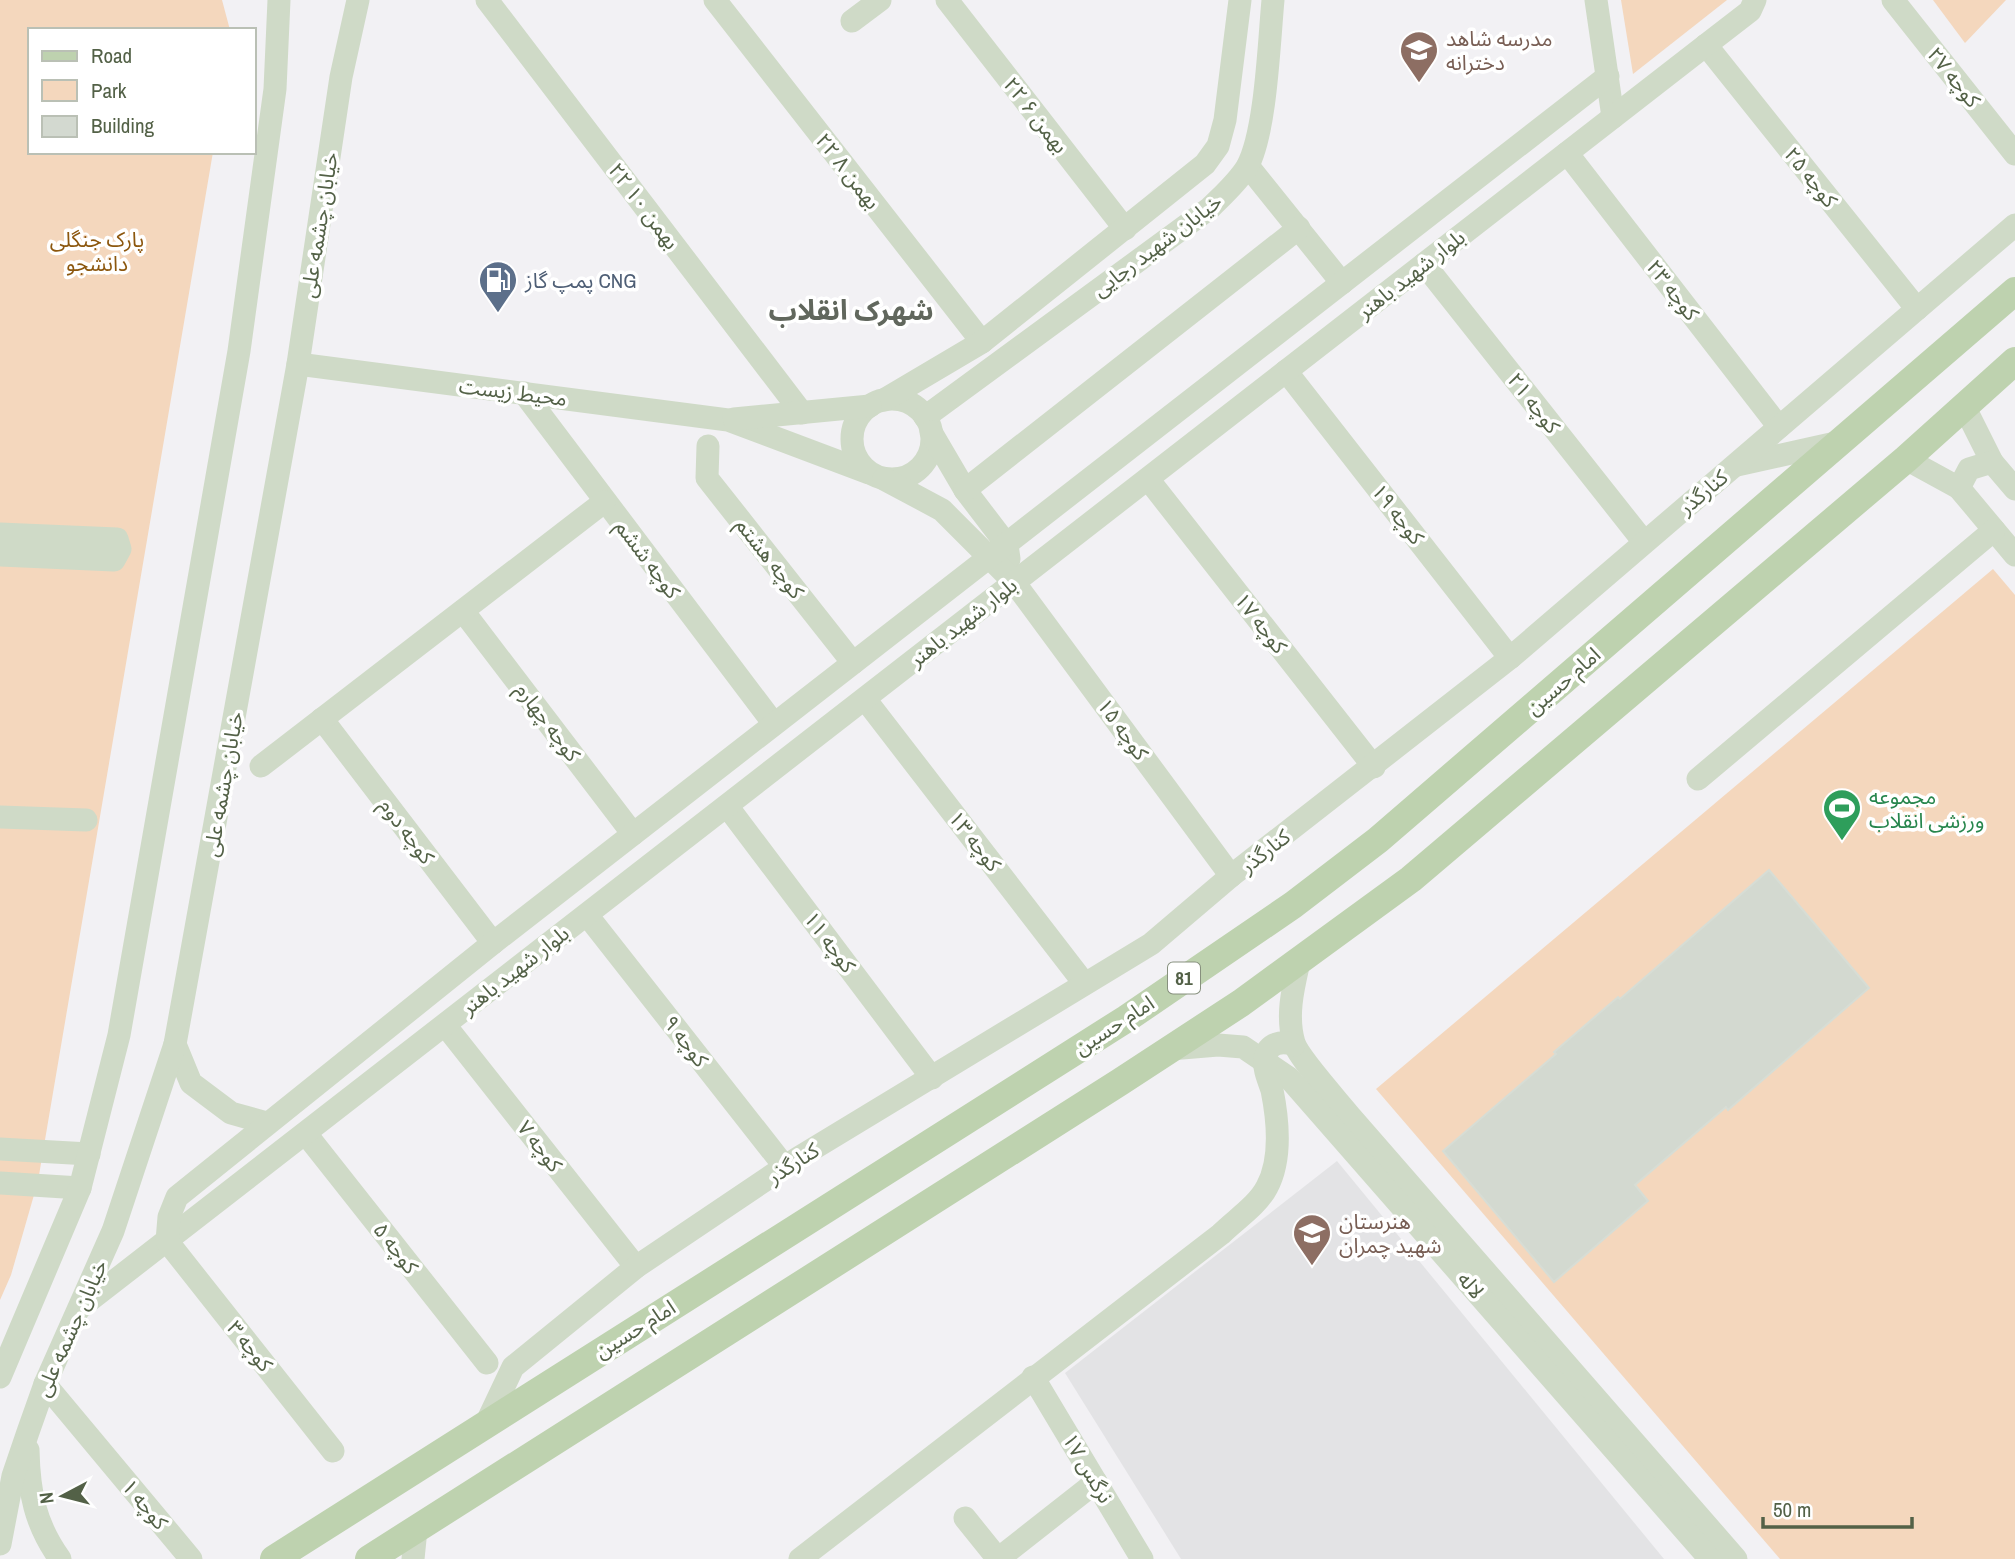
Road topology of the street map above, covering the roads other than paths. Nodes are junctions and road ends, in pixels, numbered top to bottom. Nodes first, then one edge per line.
1 (279, 0) edge
2 (358, 0) edge
3 (486, 0) edge
4 (715, 0) edge
5 (880, 0) edge
6 (947, 0) edge
7 (1240, 0) edge
8 (1273, 0) edge
9 (1584, 0) edge
10 (1596, 0) edge
11 (1755, 0) edge
12 (1893, 0) edge
13 (852, 20) dead end
14 (1706, 46) junction
15 (1608, 76) junction
16 (1614, 117) junction
17 (1567, 153) junction
18 (2015, 154) edge
19 (1248, 166) junction
20 (2015, 225) edge
21 (1125, 229) junction
22 (1299, 229) junction
23 (1424, 264) junction
24 (1342, 283) junction
25 (2015, 291) edge
26 (1917, 309) junction
27 (982, 342) junction
28 (2015, 361) edge
29 (298, 364) junction
30 (1286, 371) junction
31 (524, 393) junction
32 (877, 403) junction
33 (1964, 406) junction
34 (802, 413) junction
35 (728, 419) junction
36 (928, 425) junction
37 (1779, 427) junction
38 (1840, 442) junction
39 (708, 446) dead end
40 (1906, 459) junction
41 (1992, 462) junction
42 (1734, 466) junction
43 (876, 476) junction
44 (1148, 479) junction
45 (1959, 488) junction
46 (2015, 489) edge
47 (965, 490) junction
48 (604, 502) junction
49 (1994, 530) junction
50 (0, 534) edge
51 (1643, 542) junction
52 (998, 551) junction
53 (0, 555) edge
54 (2015, 555) edge
55 (1014, 582) junction
56 (463, 611) junction
57 (1510, 658) junction
58 (853, 663) junction
59 (865, 699) junction
60 (322, 719) junction
61 (774, 724) junction
62 (261, 766) dead end
63 (1374, 767) junction
64 (1698, 779) dead end
65 (727, 806) junction
66 (0, 817) edge
67 (86, 820) dead end
68 (633, 834) junction
69 (1231, 876) junction
70 (587, 915) junction
71 (493, 943) junction
72 (1299, 962) junction
73 (1084, 984) junction
74 (445, 1025) junction
75 (175, 1044) junction
76 (1294, 1045) junction
77 (1170, 1049) junction
78 (1264, 1060) junction
79 (932, 1078) junction
80 (267, 1123) junction
81 (306, 1133) junction
82 (0, 1149) edge
83 (89, 1154) junction
84 (785, 1167) junction
85 (0, 1183) edge
86 (80, 1188) junction
87 (167, 1241) junction
88 (635, 1267) junction
89 (81, 1307) junction
90 (487, 1363) dead end
91 (0, 1377) edge
92 (1033, 1377) junction
93 (45, 1384) junction
94 (486, 1424) junction
95 (28, 1432) junction
96 (333, 1451) dead end
97 (1097, 1482) junction
98 (965, 1518) dead end
99 (416, 1529) junction
100 (0, 1544) edge
101 (60, 1559) edge
102 (191, 1559) edge
103 (274, 1559) edge
104 (369, 1559) edge
105 (413, 1559) edge
106 (800, 1559) edge
107 (998, 1559) edge
108 (1142, 1559) edge
109 (1710, 1559) edge
110 (1736, 1559) edge

1 - 83 street
2 - 29 street, خیابان چشمه علی
3 - 34 street, ۲۲ بهمن ۱۰
4 - 27 street, ۲۲ بهمن ۸
5 - 13 street
6 - 21 street, ۲۲ بهمن ۶
7 - 21 street, خیابان شهید رجایی
8 - 19 street, خیابان شهید رجایی
9 - 10 street
10 - 15 street
11 - 14 street, بلوار شهید باهنر
12 - 18 street, کوچه ۲۷
14 - 16 street, بلوار شهید باهنر
14 - 26 street, کوچه ۲۵
15 - 16 street
15 - 24 street, بلوار شهید باهنر
16 - 17 street, بلوار شهید باهنر
17 - 23 street, بلوار شهید باهنر
17 - 37 street, کوچه ۲۳
19 - 22 street
19 - 36 street, خیابان شهید رجایی
20 - 26 street, کنارگذر
21 - 27 street, خیابان شهید رجایی
22 - 24 street
22 - 47 street
23 - 30 street, بلوار شهید باهنر
23 - 51 street, کوچه ۲۱
24 - 52 street, بلوار شهید باهنر
25 - 38 main road, امام حسین / 81
26 - 37 street, کنارگذر
27 - 32 street, خیابان شهید رجایی
28 - 33 main road, 81
29 - 31 street, محیط زیست
29 - 75 street, خیابان چشمه علی
30 - 44 street, بلوار شهید باهنر
30 - 57 street, کوچه ۱۹
31 - 35 street, محیط زیست
31 - 48 street, کوچه ششم
32 - 34 street, محیط زیست
32 - 36 street
32 - 43 street
33 - 40 main road, 81
33 - 41 street
34 - 35 street, محیط زیست
35 - 43 street, محیط زیست
36 - 43 street
36 - 47 street
37 - 42 street, کنارگذر
38 - 42 street
38 - 94 main road, امام حسین / 81
39 - 58 street, کوچه هشتم
40 - 45 street
40 - 72 main road, 81
41 - 45 street
41 - 46 street
42 - 51 street, کنارگذر
43 - 52 street, محیط زیست
44 - 55 street, بلوار شهید باهنر
44 - 63 street, کوچه ۱۷
45 - 49 street
47 - 52 street
48 - 56 street
48 - 61 street, کوچه ششم
49 - 54 street
49 - 64 street
50 - 53 street
51 - 57 street, کنارگذر
52 - 55 street
52 - 58 street, بلوار شهید باهنر
55 - 59 street, بلوار شهید باهنر
55 - 69 street, کوچه ۱۵
56 - 60 street
56 - 68 street, کوچه چهارم
57 - 63 street, کنارگذر
58 - 61 street, بلوار شهید باهنر
59 - 65 street, بلوار شهید باهنر
59 - 73 street, کوچه ۱۳
60 - 62 street
60 - 71 street, کوچه دوم
61 - 68 street, بلوار شهید باهنر
63 - 69 street, کنارگذر
65 - 70 street, بلوار شهید باهنر
65 - 79 street, کوچه ۱۱
66 - 67 street
68 - 71 street, بلوار شهید باهنر
69 - 73 street, کنارگذر
70 - 74 street, بلوار شهید باهنر
70 - 84 street, کوچه ۹
71 - 80 street, بلوار شهید باهنر
72 - 76 street
72 - 77 main road, 81
73 - 79 street, کنارگذر
74 - 81 street, بلوار شهید باهنر
74 - 88 street, کوچه ۷
75 - 80 street
75 - 89 street, خیابان چشمه علی
76 - 78 street
76 - 110 street, لاله
77 - 78 street, لاله
77 - 99 main road, 81
78 - 92 street
78 - 109 street, لاله
79 - 84 street, کنارگذر
80 - 87 street, بلوار شهید باهنر
81 - 87 street, بلوار شهید باهنر
81 - 90 street, کوچه ۵
82 - 83 street
83 - 86 street
84 - 88 street, کنارگذر
85 - 86 street
86 - 91 street
87 - 89 street, بلوار شهید باهنر
87 - 96 street, کوچه ۳
88 - 94 street, کنارگذر
89 - 93 street, خیابان چشمه علی
92 - 97 street, نرگس ۱۷
92 - 106 street
93 - 95 street, خیابان چشمه علی
93 - 102 street, کوچه ۱
94 - 103 main road, امام حسین / 81
95 - 100 street, خیابان چشمه علی
95 - 101 street
97 - 107 street
97 - 108 street, نرگس ۱۷
98 - 107 street
99 - 104 main road, 81
99 - 105 street

